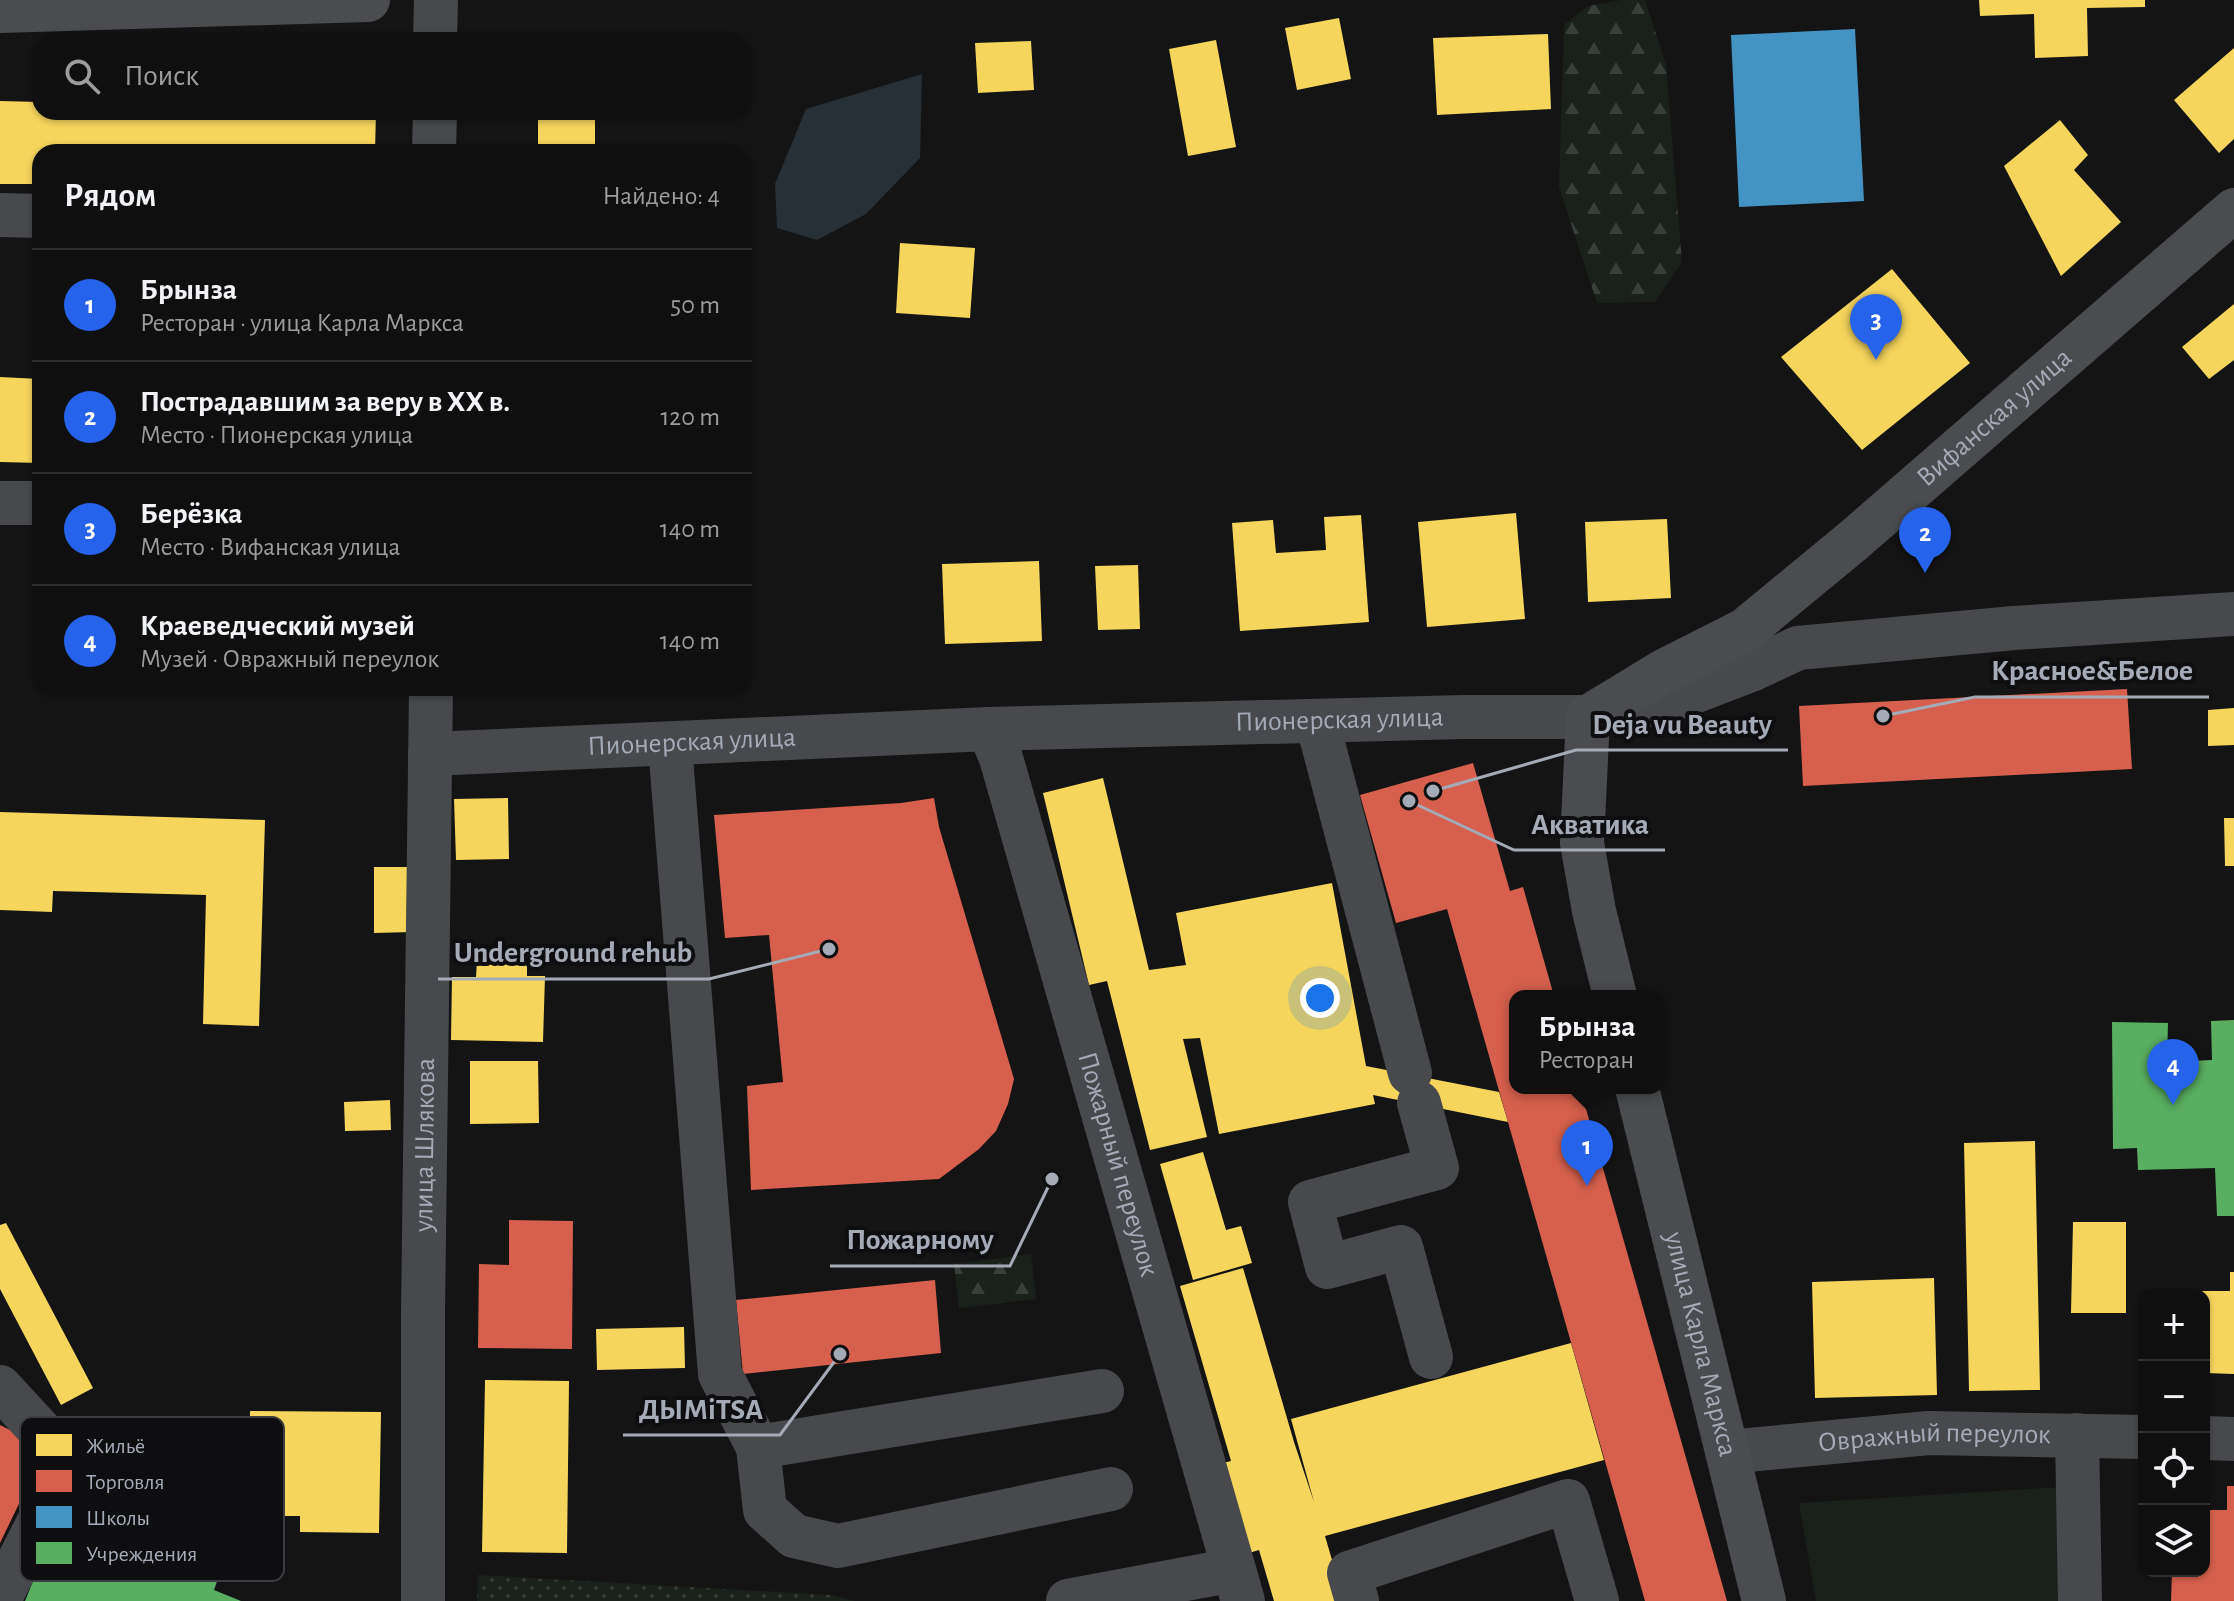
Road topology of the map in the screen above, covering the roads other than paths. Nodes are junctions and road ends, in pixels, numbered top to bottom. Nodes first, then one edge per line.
1 (368, 0) edge
2 (436, 0) edge
3 (0, 11) edge
4 (435, 32) edge
5 (435, 120) edge
6 (434, 144) edge
7 (2234, 210) edge
8 (0, 215) edge
9 (32, 216) edge
10 (0, 503) edge
11 (32, 503) edge
12 (2234, 614) edge
13 (431, 696) edge
14 (1588, 717) junction
15 (1317, 721) junction
16 (989, 729) junction
17 (670, 745) junction
18 (430, 754) junction
19 (1614, 990) edge
20 (1638, 1094) edge
21 (1431, 1357) dead end
22 (0, 1387) edge
23 (1102, 1391) dead end
24 (28, 1417) edge
25 (2077, 1435) junction
26 (2138, 1437) edge
27 (2210, 1438) edge
28 (2234, 1439) edge
29 (758, 1447) junction
30 (1727, 1452) junction
31 (1111, 1489) dead end
32 (20, 1559) edge
33 (1238, 1586) edge
34 (0, 1598) edge
35 (423, 1601) edge
36 (1068, 1601) edge
37 (1357, 1601) edge
38 (1597, 1601) edge
39 (1764, 1601) edge
40 (2080, 1601) edge

1 - 3 main road
2 - 4 street
5 - 6 street
7 - 14 main road, Вифанская улица
8 - 9 street
10 - 11 street
12 - 14 street, Пионерская улица
13 - 18 street, улица Шлякова
14 - 15 street, Пионерская улица
14 - 19 main road
15 - 16 street, Пионерская улица
15 - 21 street
16 - 17 street, Пионерская улица
16 - 33 street, Пожарный переулок
17 - 18 street, Пионерская улица
17 - 29 street
18 - 35 street, улица Шлякова
20 - 30 main road, улица Карла Маркса
22 - 24 street
23 - 29 street
25 - 26 street, Овражный переулок
25 - 30 street, Овражный переулок
25 - 40 street
27 - 28 street
29 - 31 street
30 - 39 main road, улица Карла Маркса
32 - 34 street
33 - 36 street
37 - 38 street

